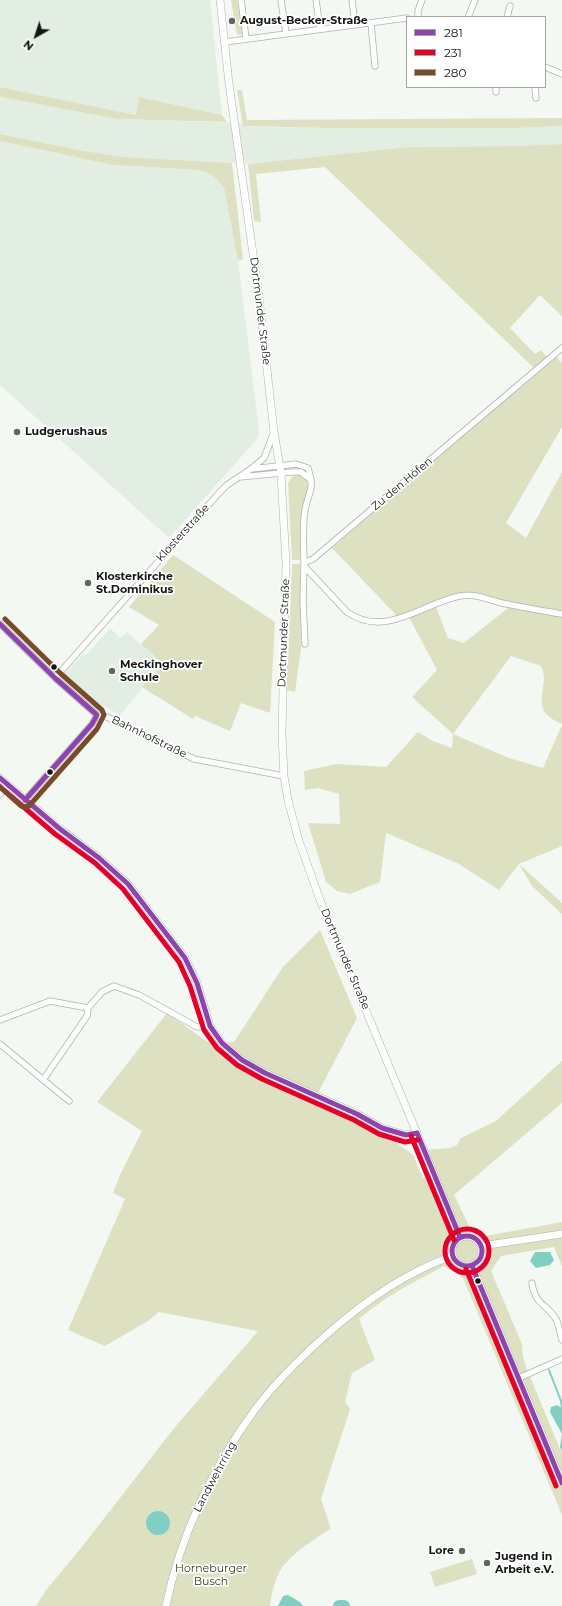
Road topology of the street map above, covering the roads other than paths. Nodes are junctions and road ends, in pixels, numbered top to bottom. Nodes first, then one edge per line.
1 (220, 0) edge
2 (241, 0) edge
3 (281, 0) edge
4 (316, 0) edge
5 (352, 0) edge
6 (422, 0) edge
7 (475, 0) edge
8 (510, 6) dead end
9 (418, 16) edge
10 (468, 16) edge
11 (507, 16) edge
12 (406, 18) edge
13 (371, 23) junction
14 (355, 24) junction
15 (320, 29) junction
16 (286, 33) junction
17 (246, 38) junction
18 (225, 42) junction
19 (375, 66) dead end
20 (546, 67) edge
21 (562, 74) edge
22 (535, 88) edge
23 (536, 98) dead end
24 (562, 348) edge
25 (274, 432) junction
26 (251, 469) junction
27 (280, 470) junction
28 (240, 477) junction
29 (304, 564) junction
30 (562, 614) edge
31 (0, 624) edge
32 (306, 644) dead end
33 (55, 678) junction
34 (97, 715) junction
35 (284, 776) junction
36 (0, 778) edge
37 (8, 785) junction
38 (0, 794) edge
39 (25, 800) junction
40 (88, 1008) junction
41 (0, 1020) edge
42 (210, 1026) junction
43 (0, 1044) edge
44 (44, 1080) junction
45 (69, 1101) dead end
46 (417, 1133) junction
47 (562, 1234) edge
48 (460, 1237) junction
49 (482, 1249) junction
50 (452, 1256) junction
51 (472, 1266) junction
52 (532, 1284) dead end
53 (562, 1340) edge
54 (562, 1359) edge
55 (519, 1378) junction
56 (561, 1479) edge
57 (166, 1606) edge

1 - 18 main road, Dortmunder Straße
2 - 17 street
3 - 16 street
4 - 15 street
5 - 14 street
6 - 9 street
7 - 10 street
8 - 11 street
12 - 13 street
13 - 14 street
13 - 19 street
14 - 15 street
15 - 16 street
16 - 17 street
17 - 18 street
18 - 25 main road, Dortmunder Straße
20 - 21 street
22 - 23 street
24 - 29 street, Zu den Höfen
25 - 26 street
25 - 27 main road, Dortmunder Straße
26 - 27 street
26 - 28 street
27 - 28 street, Klosterstraße
27 - 29 street
27 - 35 main road, Dortmunder Straße
28 - 33 street, Klosterstraße
29 - 30 street
29 - 32 street
31 - 33 street, Bahnhofstraße
33 - 34 street, Bahnhofstraße
34 - 35 street, Bahnhofstraße
34 - 39 street
35 - 46 main road, Dortmunder Straße
36 - 37 main road
37 - 38 street
37 - 39 main road
39 - 42 main road
40 - 41 street
40 - 42 street
40 - 44 street
42 - 46 main road
43 - 44 street
44 - 45 street
46 - 48 main road, Dortmunder Straße
47 - 49 main road
48 - 49 main road
48 - 50 main road
49 - 51 main road
50 - 51 main road
50 - 57 main road, Landwehrring
51 - 55 main road
52 - 53 street
54 - 55 street
55 - 56 main road

